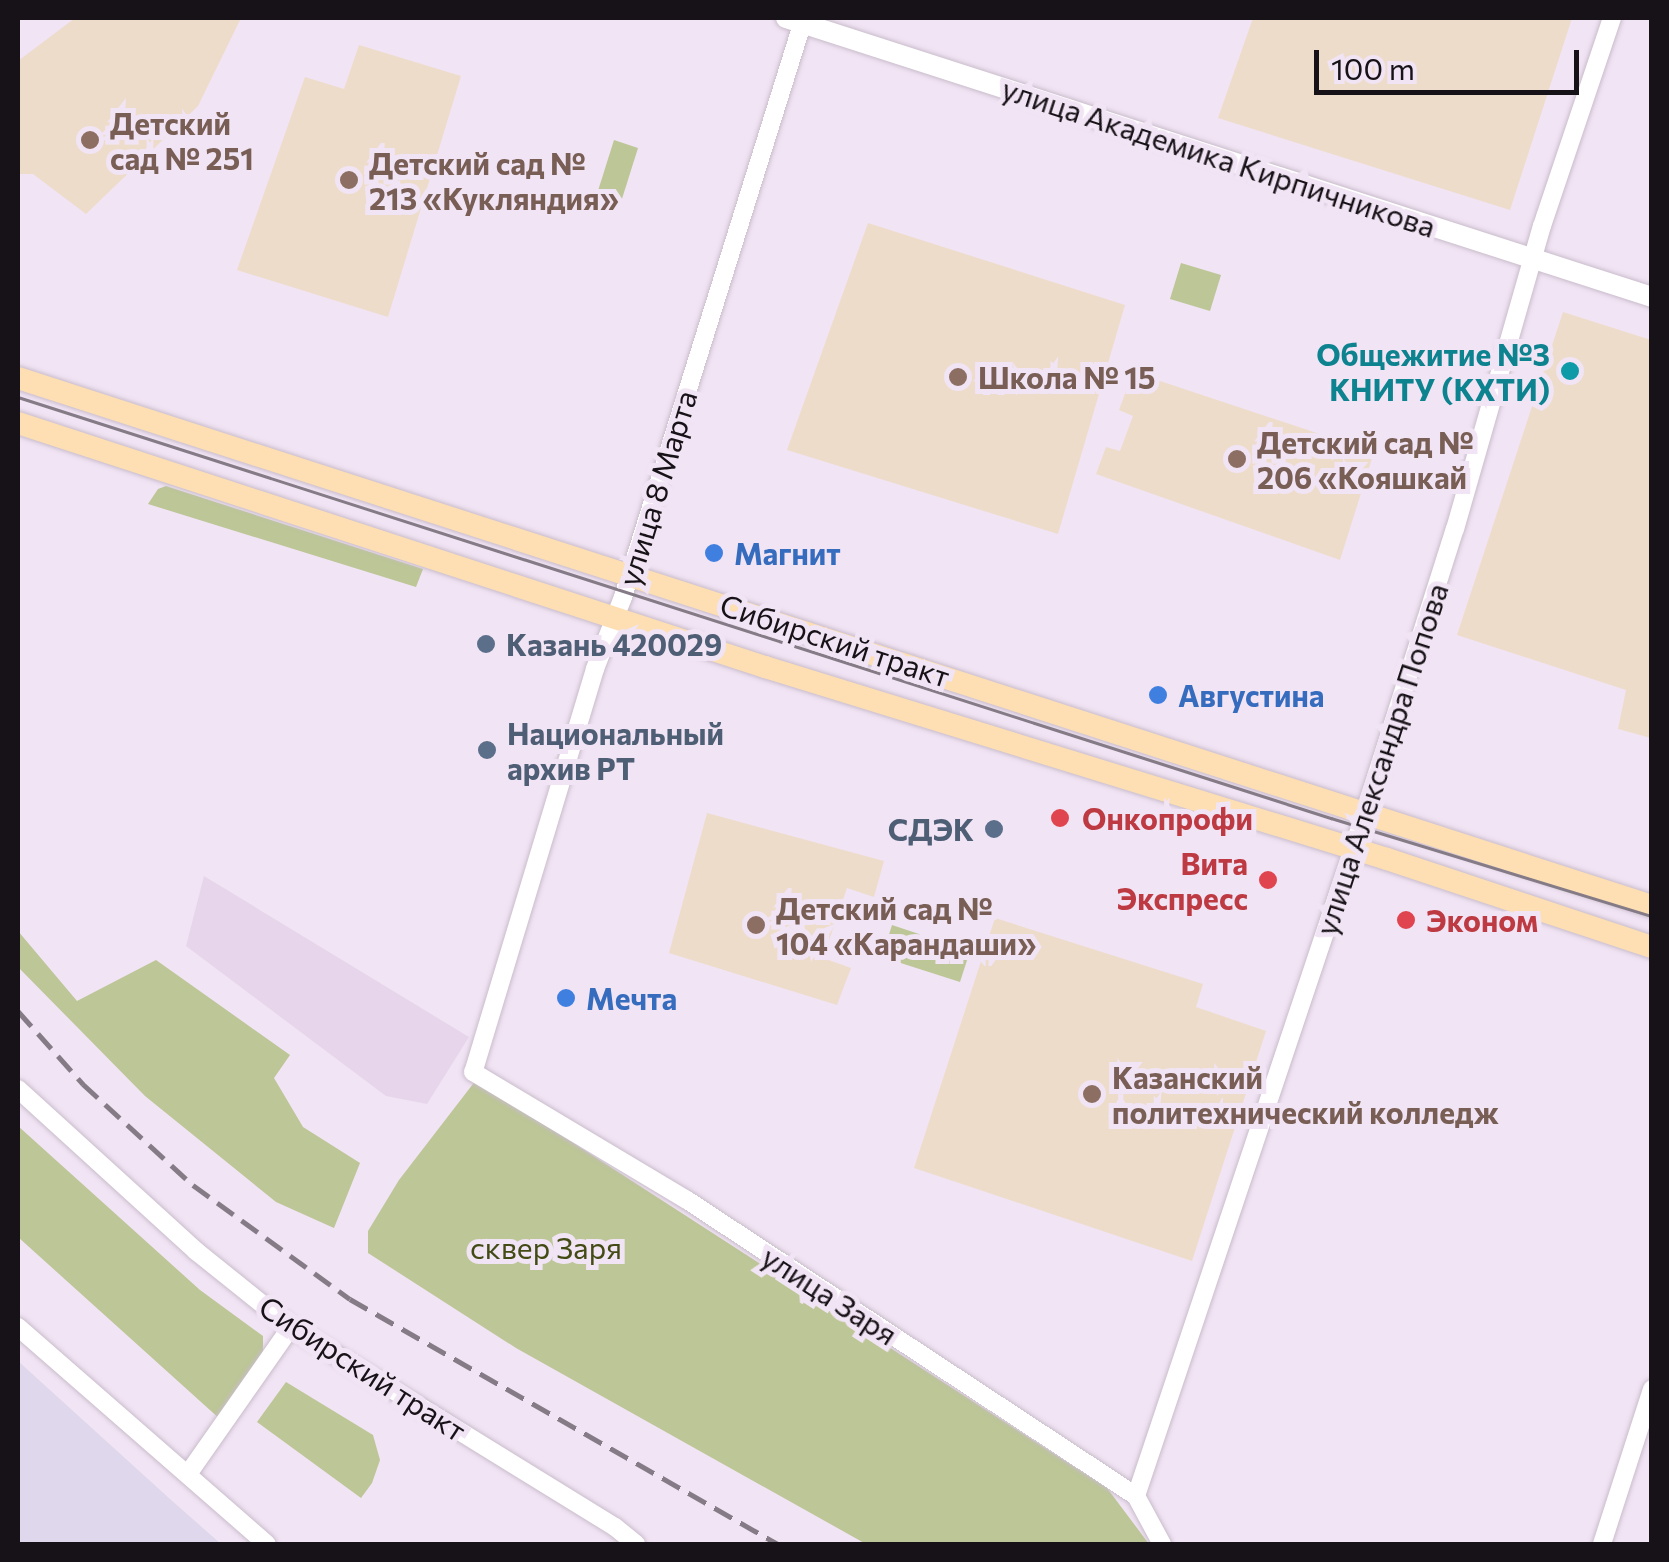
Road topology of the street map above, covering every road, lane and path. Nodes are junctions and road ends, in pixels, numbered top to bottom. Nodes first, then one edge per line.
1 (1612, 18) edge
2 (798, 19) edge
3 (1532, 259) junction
4 (1652, 297) edge
5 (18, 378) edge
6 (18, 423) edge
7 (630, 573) junction
8 (616, 617) junction
9 (1364, 813) junction
10 (1353, 849) junction
11 (1652, 906) edge
12 (1652, 948) edge
13 (473, 1072) joint
14 (18, 1089) edge
15 (291, 1327) junction
16 (18, 1328) edge
17 (1652, 1389) edge
18 (188, 1474) junction
19 (1136, 1496) junction
20 (266, 1544) edge
21 (636, 1544) edge
22 (1162, 1544) edge
23 (1602, 1544) edge

1 - 3 street, улица Александра Попова
2 - 3 street, улица Академика Кирпичникова
2 - 7 street, улица 8 Марта
3 - 4 street, улица Академика Кирпичникова
3 - 9 street, улица Александра Попова
5 - 7 main road, Сибирский тракт
6 - 8 main road, Сибирский тракт
7 - 8 street, улица 8 Марта
7 - 9 main road, Сибирский тракт
8 - 10 main road, Сибирский тракт
8 - 13 street, улица 8 Марта
9 - 10 street, улица Александра Попова
9 - 11 main road, Сибирский тракт
10 - 12 main road, Сибирский тракт
10 - 19 street, улица Александра Попова
13 - 19 street, улица Заря
14 - 15 street, Сибирский тракт
15 - 18 street
15 - 21 street, Сибирский тракт
16 - 18 street
17 - 23 street
18 - 20 street
19 - 22 street, улица Заря

